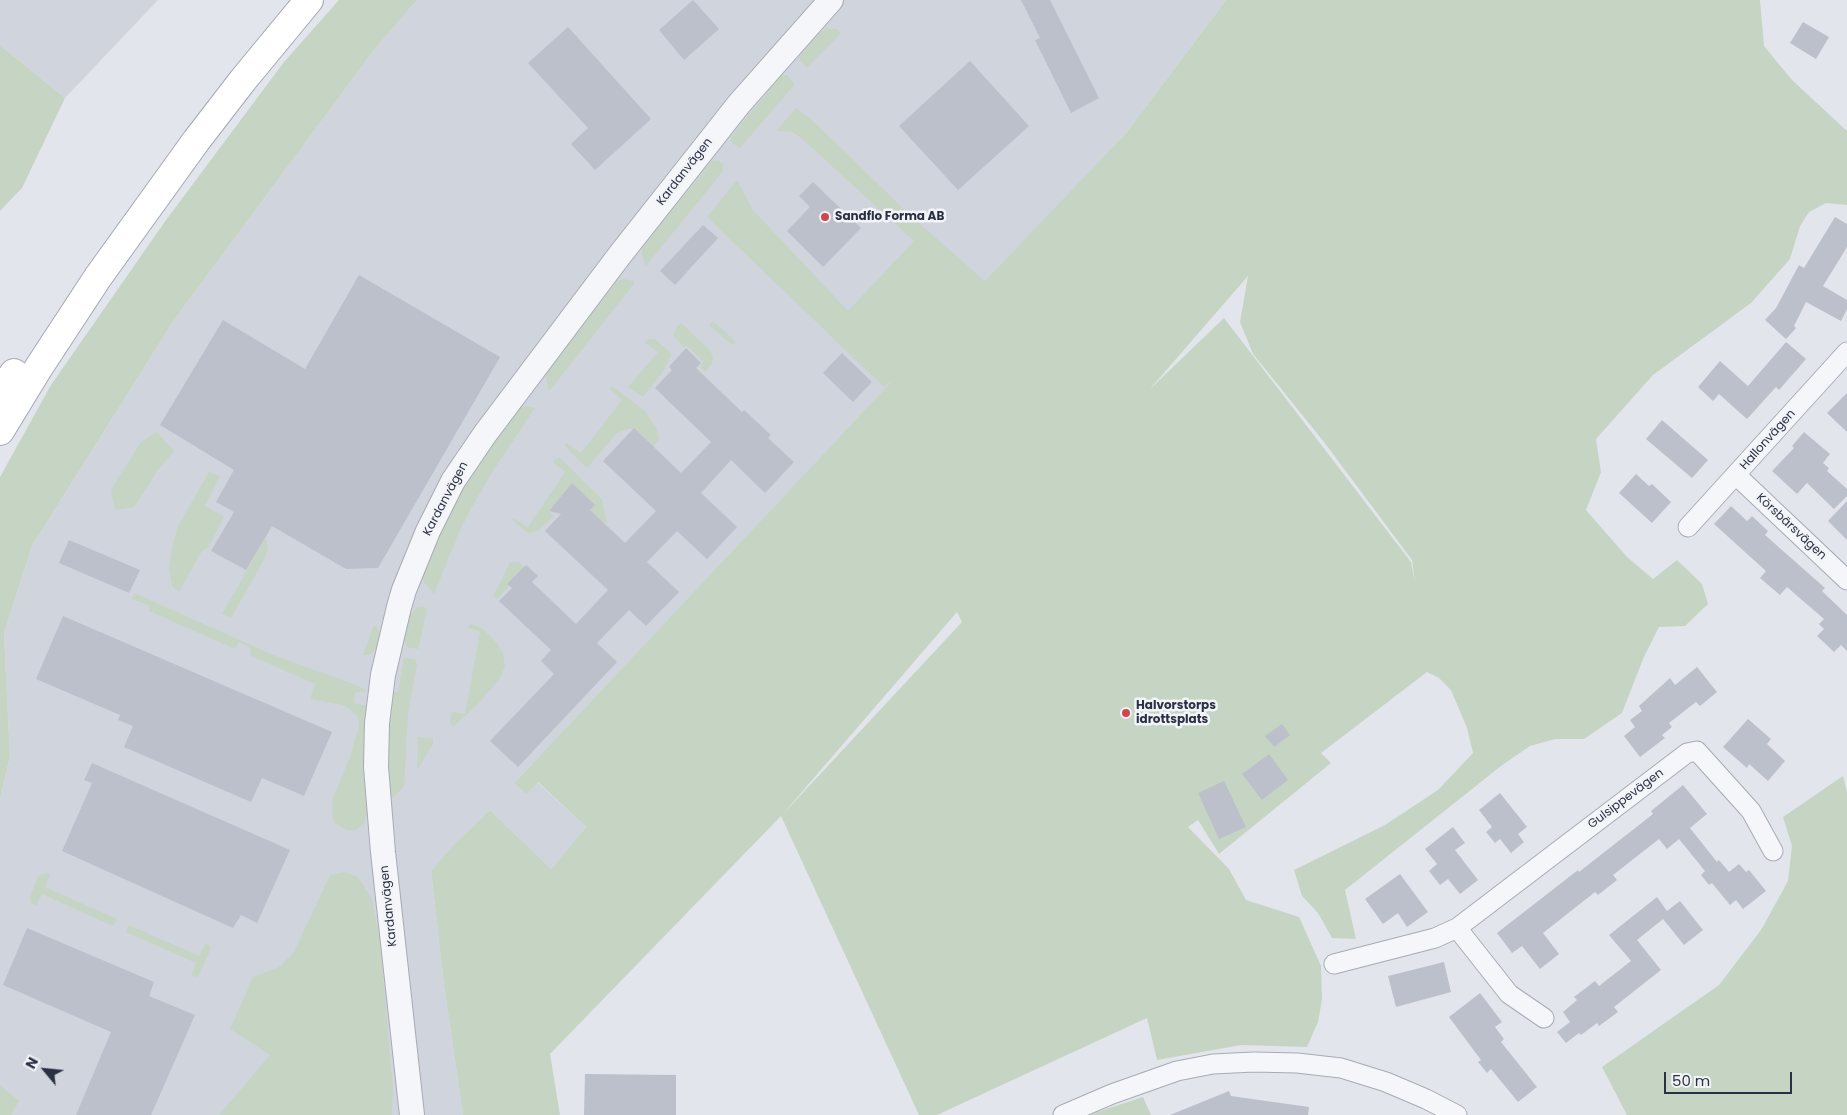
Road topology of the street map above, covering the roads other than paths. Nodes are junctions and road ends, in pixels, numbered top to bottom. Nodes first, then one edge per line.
1 (287, 0) edge
2 (309, 0) edge
3 (831, 0) edge
4 (1847, 352) edge
5 (5, 387) edge
6 (0, 431) edge
7 (1736, 475) junction
8 (1688, 527) dead end
9 (1847, 580) edge
10 (1773, 851) dead end
11 (1457, 928) junction
12 (1334, 964) dead end
13 (1544, 1018) dead end
14 (412, 1115) edge
15 (1063, 1115) edge
16 (1457, 1115) edge

1 - 5 main road
2 - 6 main road
3 - 14 street, Kardanvägen
4 - 7 street, Hallonvägen
7 - 8 street, Hallonvägen
7 - 9 street, Körsbärsvägen
10 - 11 street, Gulsippevägen
11 - 12 street, Gulsippevägen
11 - 13 street
15 - 16 street

